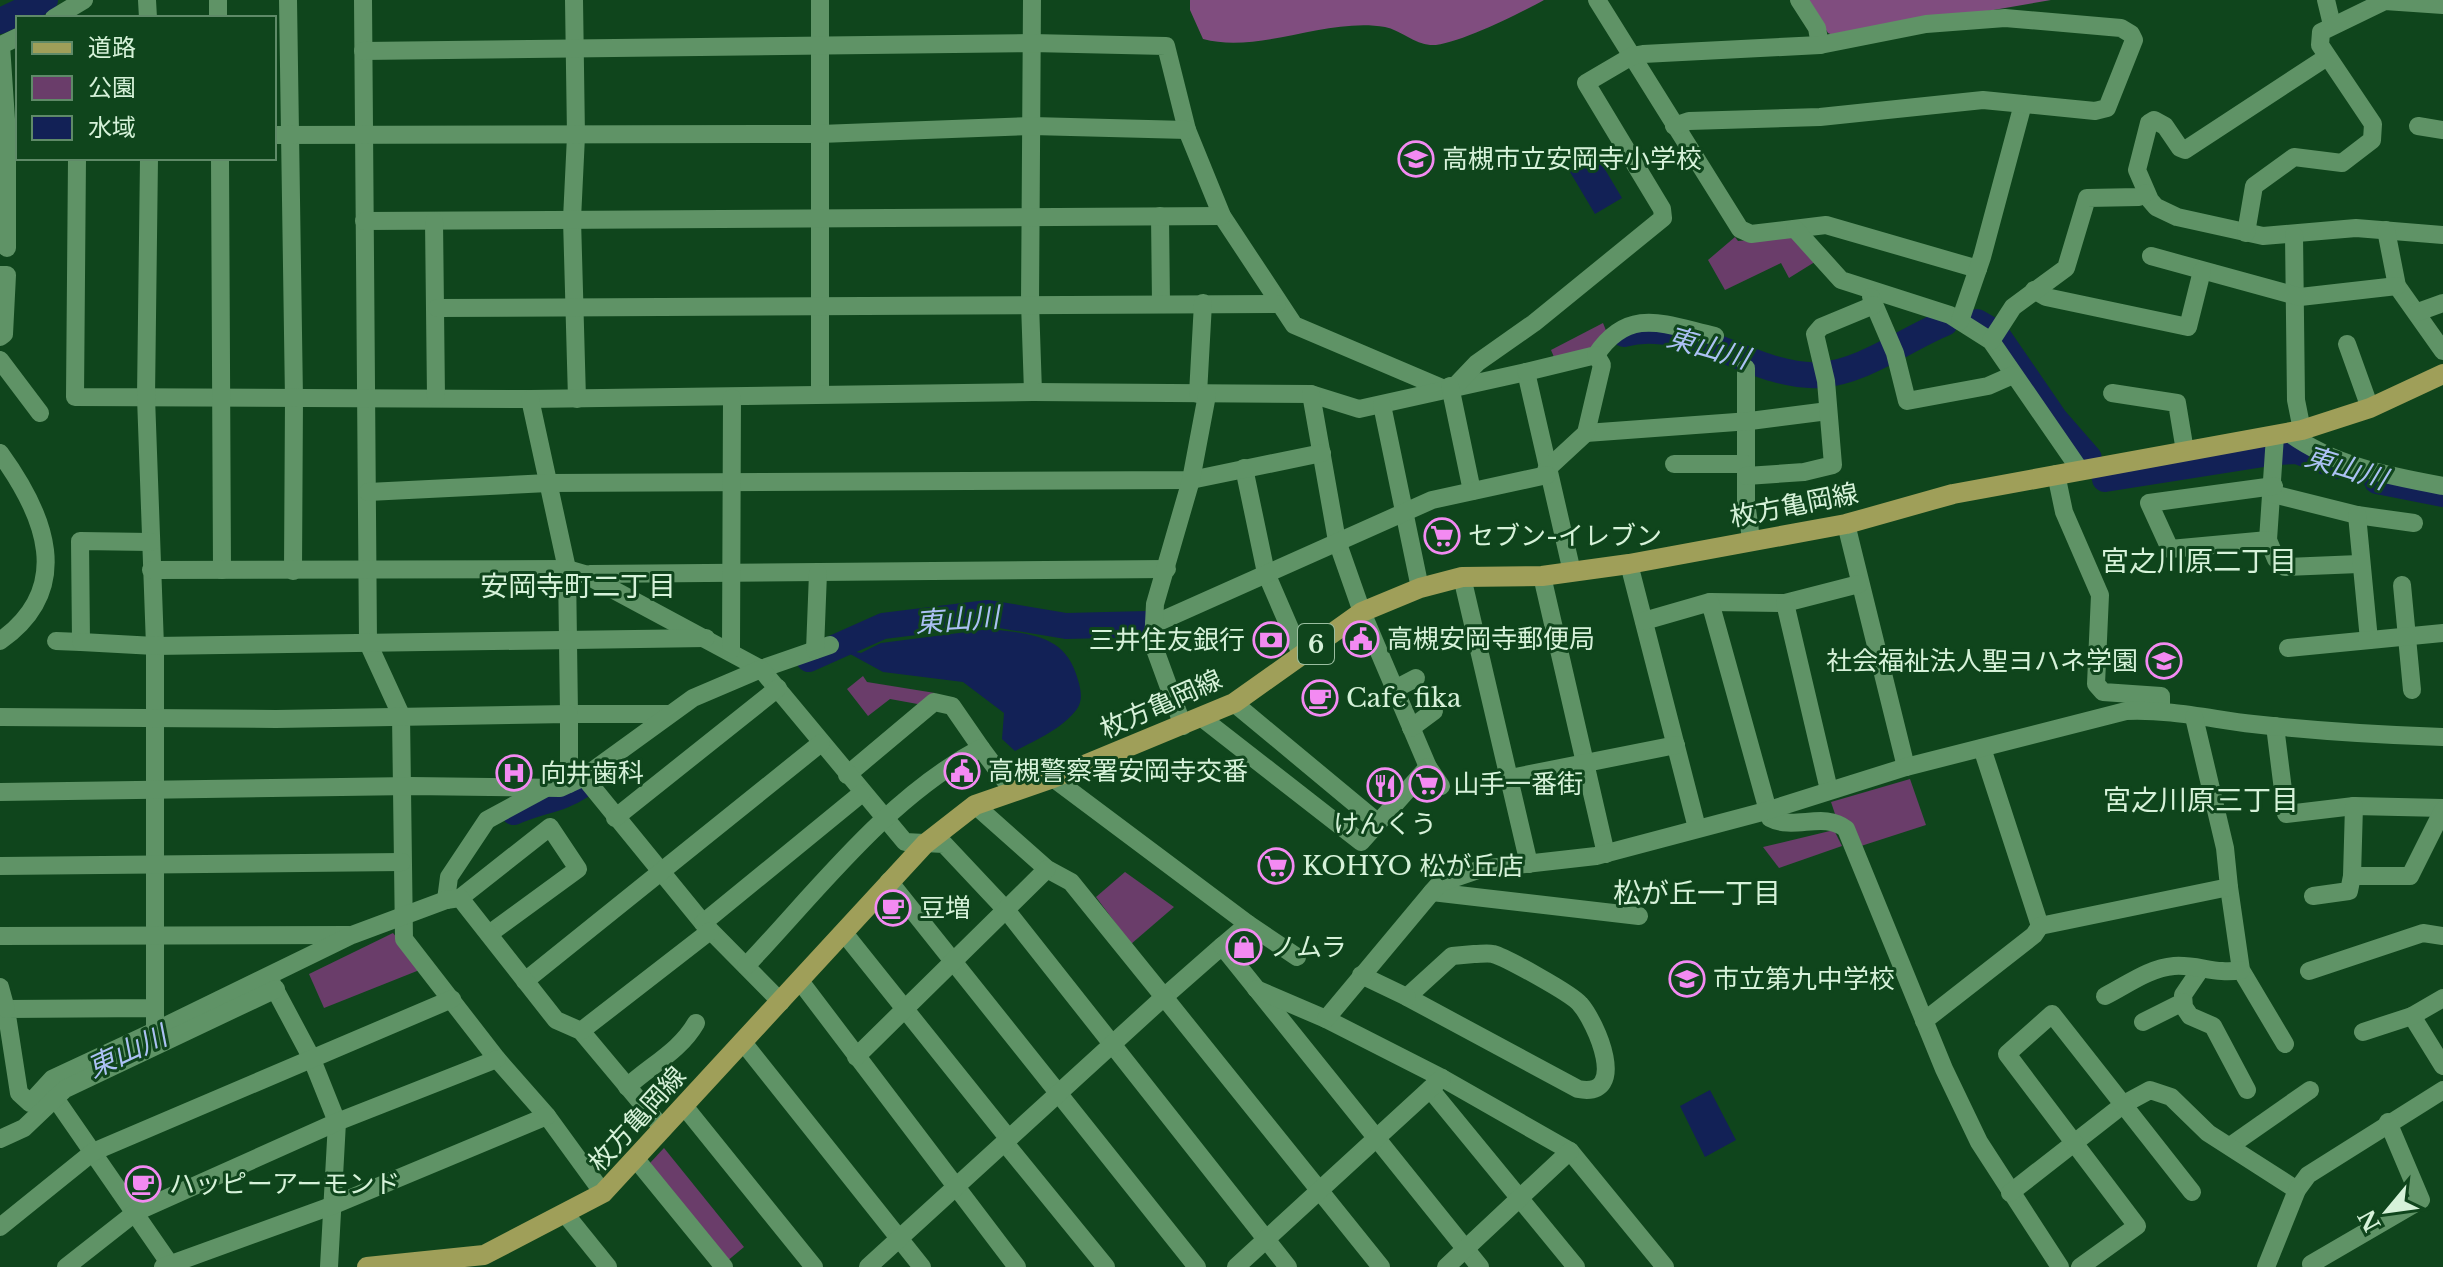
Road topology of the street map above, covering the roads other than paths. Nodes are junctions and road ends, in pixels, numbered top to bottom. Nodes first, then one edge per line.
1 (288, 0) edge
2 (363, 0) edge
3 (574, 0) edge
4 (820, 0) edge
5 (1032, 0) edge
6 (1597, 0) edge
7 (1799, 0) edge
8 (2326, 0) edge
9 (2443, 5) edge
10 (78, 8) edge
11 (59, 16) edge
12 (2332, 25) junction
13 (6, 43) edge
14 (1032, 43) junction
15 (820, 45) junction
16 (1820, 45) junction
17 (575, 46) junction
18 (363, 51) junction
19 (1632, 56) junction
20 (2327, 57) junction
21 (2023, 104) junction
22 (1032, 126) junction
23 (1674, 126) junction
24 (2418, 126) dead end
25 (1187, 130) junction
26 (2443, 130) edge
27 (8, 134) edge
28 (820, 134) junction
29 (282, 135) edge
30 (364, 135) junction
31 (576, 136) junction
32 (77, 160) edge
33 (149, 160) edge
34 (220, 160) edge
35 (2146, 193) junction
36 (1032, 215) junction
37 (1160, 216) junction
38 (1222, 216) junction
39 (572, 219) junction
40 (820, 219) junction
41 (364, 221) junction
42 (434, 221) junction
43 (1795, 229) junction
44 (2386, 230) junction
45 (2246, 233) junction
46 (2294, 235) junction
47 (2443, 235) edge
48 (7, 248) dead end
49 (2151, 256) dead end
50 (1978, 269) junction
51 (2202, 271) junction
52 (0, 275) edge
53 (2397, 286) junction
54 (2034, 290) junction
55 (2294, 296) junction
56 (1873, 298) junction
57 (1030, 303) junction
58 (1203, 303) junction
59 (2443, 303) edge
60 (1161, 304) junction
61 (1277, 304) junction
62 (821, 307) junction
63 (437, 308) junction
64 (576, 309) junction
65 (2418, 312) junction
66 (1960, 321) junction
67 (1715, 336) dead end
68 (1993, 336) junction
69 (0, 337) edge
70 (2347, 344) dead end
71 (2443, 351) edge
72 (0, 360) edge
73 (1599, 360) junction
74 (1746, 368) dead end
75 (1526, 372) junction
76 (2443, 374) edge
77 (2013, 375) junction
78 (1450, 386) junction
79 (1033, 392) junction
80 (2112, 393) dead end
81 (820, 394) junction
82 (1203, 394) junction
83 (1311, 394) junction
84 (146, 397) junction
85 (221, 397) junction
86 (366, 397) junction
87 (436, 397) junction
88 (732, 398) junction
89 (294, 399) junction
90 (530, 399) junction
91 (577, 399) junction
92 (1382, 405) junction
93 (2370, 408) junction
94 (1828, 411) junction
95 (40, 413) dead end
96 (1745, 421) junction
97 (1589, 432) junction
98 (2284, 441) junction
99 (2185, 451) junction
100 (0, 453) edge
101 (1322, 453) junction
102 (1674, 464) dead end
103 (1244, 468) junction
104 (1746, 470) junction
105 (2080, 470) junction
106 (1547, 472) junction
107 (2056, 474) junction
108 (16, 475) junction
109 (1191, 480) junction
110 (548, 483) junction
111 (734, 485) junction
112 (2443, 486) edge
113 (0, 487) edge
114 (2273, 490) junction
115 (1472, 491) junction
116 (368, 492) junction
117 (1404, 513) junction
118 (2357, 515) junction
119 (2414, 523) dead end
120 (1846, 524) junction
121 (1751, 539) junction
122 (2268, 540) junction
123 (1337, 541) junction
124 (151, 542) junction
125 (1629, 564) junction
126 (2359, 564) junction
127 (1167, 569) junction
128 (151, 570) junction
129 (222, 570) junction
130 (368, 570) junction
131 (293, 571) junction
132 (576, 571) junction
133 (1572, 572) junction
134 (732, 573) junction
135 (818, 573) junction
136 (1266, 573) junction
137 (1542, 576) junction
138 (1462, 577) junction
139 (1859, 584) junction
140 (2402, 585) dead end
141 (1420, 588) junction
142 (1710, 602) junction
143 (1785, 603) junction
144 (1362, 612) junction
145 (1644, 621) junction
146 (1154, 624) junction
147 (2443, 633) edge
148 (708, 638) junction
149 (2406, 638) junction
150 (2369, 640) junction
151 (0, 641) edge
152 (56, 641) dead end
153 (81, 642) junction
154 (568, 642) junction
155 (368, 643) junction
156 (155, 646) junction
157 (2288, 648) dead end
158 (731, 650) junction
159 (1301, 654) junction
160 (761, 669) junction
161 (1416, 678) dead end
162 (778, 688) junction
163 (1395, 689) junction
164 (2412, 690) dead end
165 (1234, 703) junction
166 (2161, 709) junction
167 (1434, 711) dead end
168 (569, 714) junction
169 (668, 714) junction
170 (401, 715) junction
171 (0, 717) edge
172 (155, 717) junction
173 (2194, 717) junction
174 (1192, 722) junction
175 (2275, 726) junction
176 (1411, 728) junction
177 (2443, 737) edge
178 (821, 743) junction
179 (1676, 745) junction
180 (981, 748) junction
181 (1982, 748) junction
182 (1586, 763) junction
183 (1428, 767) junction
184 (1906, 767) junction
185 (847, 775) junction
186 (1053, 778) junction
187 (1510, 778) junction
188 (576, 780) junction
189 (1441, 786) dead end
190 (401, 788) junction
191 (546, 788) junction
192 (1012, 790) junction
193 (1829, 790) junction
194 (0, 792) edge
195 (157, 793) junction
196 (862, 793) junction
197 (975, 805) junction
198 (2354, 806) junction
199 (2443, 809) edge
200 (1766, 811) junction
201 (615, 818) junction
202 (884, 820) junction
203 (1376, 821) junction
204 (1697, 828) junction
205 (925, 844) junction
206 (1606, 854) junction
207 (402, 862) junction
208 (1529, 864) junction
209 (153, 865) junction
210 (0, 866) edge
211 (1047, 869) junction
212 (662, 871) junction
213 (2352, 876) junction
214 (889, 881) junction
215 (2229, 887) junction
216 (1432, 892) junction
217 (2313, 896) dead end
218 (453, 899) junction
219 (1007, 911) junction
220 (1639, 916) dead end
221 (403, 917) junction
222 (1248, 924) junction
223 (2040, 926) junction
224 (707, 927) junction
225 (844, 933) junction
226 (489, 934) junction
227 (155, 935) junction
228 (352, 935) junction
229 (0, 936) edge
230 (2443, 936) edge
231 (1222, 946) junction
232 (1297, 957) dead end
233 (953, 963) junction
234 (746, 966) junction
235 (2200, 970) junction
236 (2241, 970) junction
237 (2309, 971) dead end
238 (1361, 975) junction
239 (525, 981) junction
240 (800, 981) junction
241 (272, 983) junction
242 (0, 987) edge
243 (1254, 988) junction
244 (2105, 996) dead end
245 (1164, 997) junction
246 (1407, 997) junction
247 (2443, 998) edge
248 (452, 999) junction
249 (781, 1002) junction
250 (2183, 1002) junction
251 (154, 1008) junction
252 (6, 1009) junction
253 (905, 1009) junction
254 (2412, 1016) junction
255 (1326, 1019) junction
256 (1924, 1021) junction
257 (2143, 1022) dead end
258 (696, 1023) dead end
259 (155, 1031) junction
260 (581, 1031) junction
261 (2363, 1032) dead end
262 (742, 1041) junction
263 (2285, 1044) dead end
264 (6, 1045) edge
265 (1112, 1047) junction
266 (311, 1057) junction
267 (856, 1057) junction
268 (497, 1059) junction
269 (2443, 1066) edge
270 (1436, 1084) junction
271 (627, 1087) junction
272 (2247, 1090) dead end
273 (2310, 1090) dead end
274 (2443, 1090) edge
275 (1060, 1093) junction
276 (55, 1098) junction
277 (2124, 1104) junction
278 (684, 1106) junction
279 (547, 1116) junction
280 (337, 1122) junction
281 (2388, 1122) junction
282 (663, 1129) junction
283 (0, 1139) edge
284 (1376, 1139) junction
285 (1007, 1141) junction
286 (2073, 1142) junction
287 (2230, 1146) junction
288 (1570, 1151) junction
289 (93, 1152) junction
290 (635, 1158) junction
291 (956, 1186) junction
292 (2297, 1190) junction
293 (2192, 1192) dead end
294 (603, 1193) junction
295 (1321, 1193) junction
296 (2010, 1193) junction
297 (1520, 1198) junction
298 (334, 1205) junction
299 (136, 1212) junction
300 (566, 1215) junction
301 (0, 1227) edge
302 (899, 1239) junction
303 (1266, 1239) junction
304 (1465, 1248) junction
305 (487, 1261) edge
306 (168, 1265) edge
307 (402, 1266) edge
308 (66, 1267) edge
309 (329, 1267) edge
310 (367, 1267) edge
311 (608, 1267) edge
312 (724, 1267) edge
313 (814, 1267) edge
314 (868, 1267) edge
315 (922, 1267) edge
316 (1017, 1267) edge
317 (1106, 1267) edge
318 (1197, 1267) edge
319 (1236, 1267) edge
320 (1288, 1267) edge
321 (1381, 1267) edge
322 (1446, 1267) edge
323 (1480, 1267) edge
324 (1576, 1267) edge
325 (1665, 1267) edge
326 (2060, 1267) edge
327 (2080, 1267) edge
328 (2266, 1267) edge
329 (2312, 1267) edge

1 - 29 street
2 - 18 street
3 - 17 street
4 - 15 street
5 - 14 street
6 - 19 street
7 - 16 street
8 - 12 street
9 - 12 street
10 - 11 street
12 - 20 street
13 - 27 street
14 - 15 street
14 - 22 street
14 - 25 street
15 - 17 street
15 - 28 street
16 - 19 street
16 - 21 street
17 - 18 street
17 - 31 street
18 - 30 street
19 - 23 street
19 - 78 street
20 - 35 street
20 - 45 street
21 - 23 street
21 - 50 street
22 - 25 street
22 - 28 street
22 - 36 street
23 - 43 street
24 - 26 street
25 - 38 street
27 - 48 street
28 - 31 street
28 - 40 street
29 - 30 street
29 - 89 street
30 - 31 street
30 - 41 street
31 - 39 street
32 - 84 street
33 - 84 street
34 - 85 street
35 - 45 street
35 - 54 street
36 - 37 street
36 - 40 street
36 - 57 street
37 - 38 street
37 - 60 street
38 - 61 street
39 - 40 street
39 - 42 street
39 - 64 street
40 - 62 street
41 - 42 street
41 - 86 street
42 - 63 street
43 - 50 street
43 - 56 street
44 - 46 street
44 - 47 street
44 - 53 street
45 - 46 street
46 - 55 street
49 - 51 street
50 - 66 street
51 - 54 street
51 - 55 street
52 - 69 street
53 - 55 street
53 - 65 street
54 - 68 street
55 - 98 street
56 - 66 street
56 - 77 street
56 - 94 street
57 - 60 street
57 - 62 street
57 - 79 street
58 - 60 street
58 - 61 street
58 - 82 street
59 - 65 street
61 - 78 street
62 - 64 street
62 - 81 street
63 - 64 street
63 - 87 street
64 - 91 street
65 - 71 street
66 - 68 street
67 - 73 street
68 - 77 street
70 - 93 street
72 - 95 street
73 - 75 street
73 - 97 street
74 - 96 street
75 - 78 street
75 - 106 street
76 - 93 main road, 枚方亀岡線 / 6
77 - 105 street
78 - 92 street
78 - 115 street
79 - 81 street
79 - 82 street
80 - 99 street
81 - 88 street
82 - 83 street
82 - 109 street
83 - 92 street
83 - 101 street
84 - 85 street
84 - 124 street
85 - 89 street
85 - 129 street
86 - 87 street
86 - 89 street
86 - 116 street
87 - 90 street
88 - 91 street
88 - 111 street
89 - 131 street
90 - 91 street
90 - 110 street
92 - 117 street
93 - 98 main road, 枚方亀岡線 / 6
94 - 96 street
94 - 104 street
96 - 97 street
96 - 104 street
97 - 106 street
98 - 99 main road, 枚方亀岡線 / 6
98 - 112 street
98 - 114 street
99 - 105 main road, 枚方亀岡線 / 6
100 - 108 street
101 - 103 street
101 - 123 street
102 - 104 street
103 - 109 street
103 - 136 street
104 - 121 street
105 - 107 main road, 枚方亀岡線 / 6
106 - 115 street
106 - 133 street
107 - 120 main road, 枚方亀岡線 / 6
107 - 166 street
108 - 113 street
108 - 151 street
109 - 111 street
109 - 127 street
110 - 111 street
110 - 116 street
110 - 132 street
111 - 134 street
114 - 118 street
114 - 122 street
114 - 122 street
115 - 117 street
116 - 130 street
117 - 123 street
117 - 141 street
118 - 119 street
118 - 126 street
120 - 121 main road, 枚方亀岡線 / 6
120 - 139 street
121 - 125 main road, 枚方亀岡線 / 6
122 - 126 street
123 - 136 street
123 - 144 street
124 - 128 street
124 - 153 street
125 - 133 main road, 枚方亀岡線 / 6
125 - 145 street
126 - 150 street
127 - 135 street
127 - 146 street
128 - 129 street
128 - 156 street
129 - 131 street
130 - 131 street
130 - 132 street
130 - 155 street
132 - 134 street
132 - 148 street
132 - 154 street
133 - 137 main road, 枚方亀岡線 / 6
134 - 135 street
134 - 158 street
135 - 160 street
136 - 146 street
136 - 159 street
137 - 138 main road, 枚方亀岡線 / 6
137 - 182 street
138 - 141 main road, 枚方亀岡線 / 6
138 - 187 street
139 - 143 street
139 - 184 street
140 - 149 street
141 - 144 main road, 枚方亀岡線 / 6
142 - 143 street
142 - 145 street
142 - 200 street
143 - 193 street
144 - 159 main road, 枚方亀岡線 / 6
144 - 163 street
145 - 179 street
146 - 174 street
147 - 149 street
148 - 154 street
148 - 158 street
149 - 150 street
149 - 164 street
150 - 157 street
152 - 153 street
153 - 156 street
154 - 155 street
154 - 168 street
155 - 156 street
155 - 170 street
156 - 172 street
158 - 160 street
159 - 165 main road, 枚方亀岡線 / 6
160 - 162 street
160 - 169 street
161 - 163 street
162 - 178 street
162 - 201 street
163 - 176 street
165 - 174 main road, 枚方亀岡線 / 6
165 - 203 street
166 - 173 street
166 - 181 street
167 - 176 street
168 - 169 street
168 - 170 street
168 - 188 street
169 - 188 street
170 - 172 street
170 - 190 street
171 - 172 street
172 - 195 street
173 - 175 street
173 - 215 street
174 - 186 main road, 枚方亀岡線 / 6
174 - 203 street
175 - 177 street
175 - 198 street
176 - 183 street
178 - 185 street
178 - 212 street
179 - 182 street
179 - 204 street
180 - 185 street
180 - 192 street
180 - 202 street
181 - 184 street
181 - 223 street
182 - 187 street
182 - 206 street
183 - 189 street
183 - 203 street
184 - 193 street
185 - 196 street
186 - 192 main road, 枚方亀岡線 / 6
186 - 222 street
187 - 208 street
188 - 191 street
188 - 201 street
190 - 191 street
190 - 195 street
190 - 207 street
191 - 218 street
192 - 197 main road, 枚方亀岡線 / 6
193 - 200 street
194 - 195 street
195 - 209 street
196 - 202 street
196 - 224 street
197 - 205 main road, 枚方亀岡線 / 6
197 - 211 street
198 - 199 street
198 - 213 street
199 - 213 street
200 - 204 street
200 - 256 street
201 - 212 street
202 - 205 street
202 - 234 street
204 - 206 street
205 - 214 main road, 枚方亀岡線 / 6
205 - 219 street
206 - 208 street
207 - 209 street
207 - 221 street
208 - 216 street
209 - 210 street
209 - 227 street
211 - 219 street
211 - 245 street
212 - 224 street
212 - 239 street
213 - 217 street
214 - 225 main road, 枚方亀岡線 / 6
214 - 233 street
215 - 223 street
215 - 236 street
216 - 220 street
216 - 238 street
218 - 221 street
218 - 226 street
218 - 226 street
219 - 233 street
219 - 265 street
221 - 228 street
221 - 248 street
222 - 231 street
222 - 232 street
223 - 256 street
224 - 234 street
224 - 260 street
225 - 240 main road, 枚方亀岡線 / 6
225 - 253 street
226 - 239 street
227 - 228 street
227 - 229 street
227 - 251 street
228 - 241 street
230 - 237 street
231 - 243 street
231 - 245 street
233 - 253 street
233 - 275 street
234 - 249 street
235 - 236 street
235 - 244 street
235 - 250 street
236 - 263 street
238 - 246 street
238 - 255 street
239 - 260 street
240 - 249 main road, 枚方亀岡線 / 6
240 - 267 street
241 - 259 street
241 - 266 street
241 - 276 street
242 - 252 street
243 - 255 street
243 - 284 street
245 - 265 street
245 - 295 street
246 - 246 street
247 - 254 street
248 - 266 street
248 - 268 street
249 - 262 main road, 枚方亀岡線 / 6
250 - 257 street
250 - 272 street
251 - 252 street
251 - 259 street
252 - 264 street
253 - 267 street
253 - 285 street
254 - 261 street
254 - 269 street
255 - 270 street
256 - 296 street
258 - 271 street
259 - 264 street
260 - 271 street
262 - 278 main road, 枚方亀岡線 / 6
262 - 302 street
265 - 275 street
265 - 303 street
266 - 280 street
266 - 289 street
267 - 291 street
268 - 279 street
268 - 280 street
270 - 284 street
270 - 288 street
270 - 297 street
271 - 282 street
273 - 287 street
274 - 281 street
275 - 285 street
275 - 318 street
276 - 283 street
276 - 289 street
277 - 286 street
277 - 286 street
277 - 287 street
277 - 293 street
278 - 282 main road, 枚方亀岡線 / 6
278 - 313 street
279 - 294 street
279 - 298 street
280 - 298 street
280 - 299 street
281 - 292 street
281 - 329 street
282 - 290 main road, 枚方亀岡線 / 6
284 - 295 street
284 - 304 street
285 - 291 street
285 - 317 street
286 - 296 street
286 - 327 street
287 - 292 street
288 - 297 street
288 - 325 street
289 - 299 street
289 - 301 street
290 - 294 main road, 枚方亀岡線 / 6
290 - 312 street
291 - 302 street
291 - 316 street
292 - 328 street
294 - 300 main road, 枚方亀岡線 / 6
295 - 303 street
295 - 321 street
296 - 326 street
297 - 304 street
297 - 324 street
298 - 306 street
298 - 309 street
299 - 306 street
299 - 308 street
300 - 305 main road, 枚方亀岡線 / 6
300 - 311 street
302 - 314 street
302 - 315 street
303 - 319 street
303 - 320 street
304 - 322 street
304 - 323 street
305 - 307 main road, 枚方亀岡線 / 6
307 - 310 main road, 枚方亀岡線 / 6

